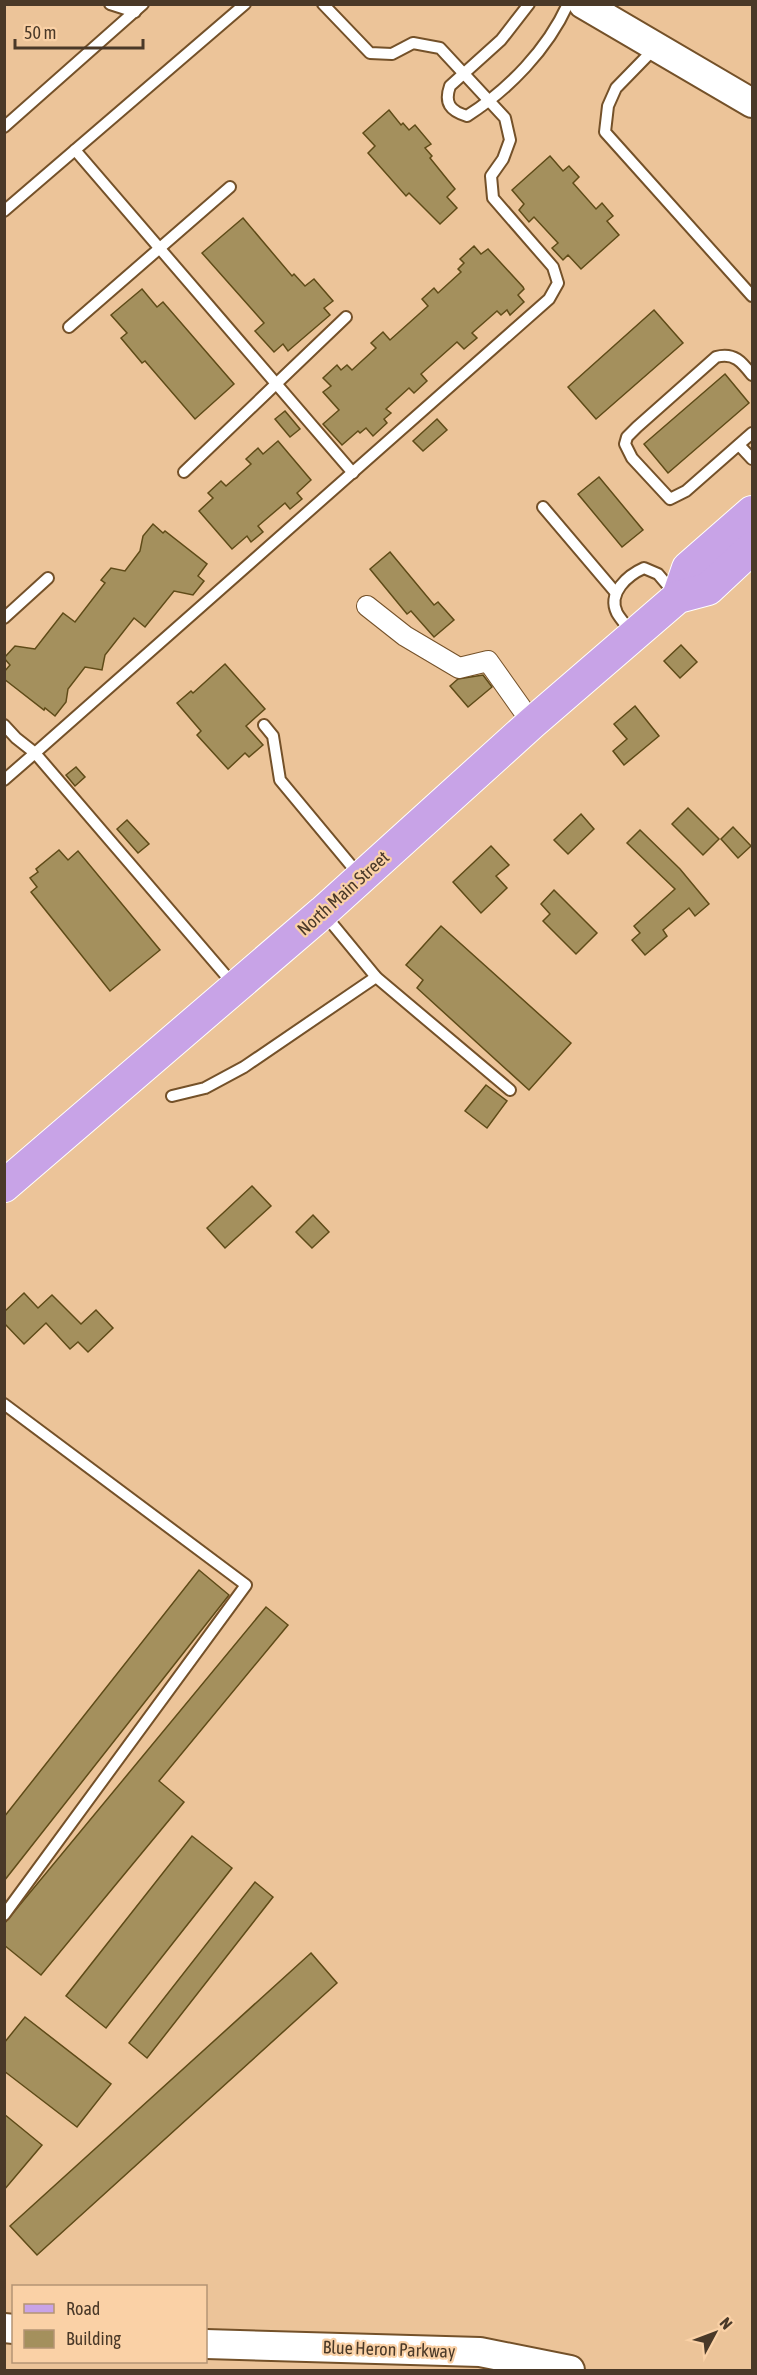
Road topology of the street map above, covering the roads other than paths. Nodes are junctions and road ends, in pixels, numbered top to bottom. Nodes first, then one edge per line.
1 (110, 4) edge
2 (245, 4) edge
3 (323, 4) edge
4 (529, 4) edge
5 (568, 4) edge
6 (584, 4) edge
7 (139, 8) edge
8 (656, 47) junction
9 (463, 74) junction
10 (488, 100) junction
11 (753, 103) edge
12 (4, 127) edge
13 (75, 150) junction
14 (230, 186) dead end
15 (4, 211) edge
16 (160, 249) junction
17 (753, 296) edge
18 (346, 317) dead end
19 (69, 327) dead end
20 (753, 375) edge
21 (277, 385) junction
22 (753, 433) edge
23 (740, 445) junction
24 (753, 459) edge
25 (184, 471) dead end
26 (353, 473) junction
27 (543, 507) dead end
28 (753, 513) edge
29 (753, 548) edge
30 (48, 578) dead end
31 (616, 592) junction
32 (678, 597) junction
33 (367, 606) dead end
34 (4, 618) edge
35 (634, 635) junction
36 (532, 723) junction
37 (4, 725) edge
38 (264, 725) dead end
39 (35, 753) junction
40 (4, 780) edge
41 (361, 877) junction
42 (323, 912) junction
43 (376, 977) junction
44 (236, 987) junction
45 (510, 1090) dead end
46 (172, 1096) dead end
47 (4, 1186) edge
48 (4, 1404) edge
49 (4, 1915) edge
50 (207, 2344) edge
51 (570, 2370) edge

1 - 7 lane
2 - 13 lane
3 - 9 lane
4 - 9 lane
5 - 10 lane
6 - 8 main road
7 - 12 lane
8 - 11 main road
8 - 17 lane
9 - 10 lane
9 - 10 lane
10 - 26 lane
13 - 15 lane
13 - 16 lane
14 - 16 lane
16 - 19 lane
16 - 21 lane
18 - 21 lane
20 - 23 lane
21 - 25 lane
21 - 26 lane
22 - 23 lane
23 - 24 lane
26 - 39 lane
27 - 31 lane
28 - 32 main road
29 - 32 main road, North Main Street
30 - 34 lane
31 - 32 lane
31 - 35 lane
32 - 35 main road, North Main Street
33 - 36 street
35 - 36 main road, North Main Street
36 - 41 main road, North Main Street
37 - 39 lane
38 - 41 lane
39 - 40 lane
39 - 44 lane
41 - 42 main road, North Main Street
42 - 43 lane
42 - 44 main road, North Main Street
43 - 45 lane
43 - 46 lane
44 - 47 main road, North Main Street
48 - 49 lane
50 - 51 main road, Blue Heron Parkway

